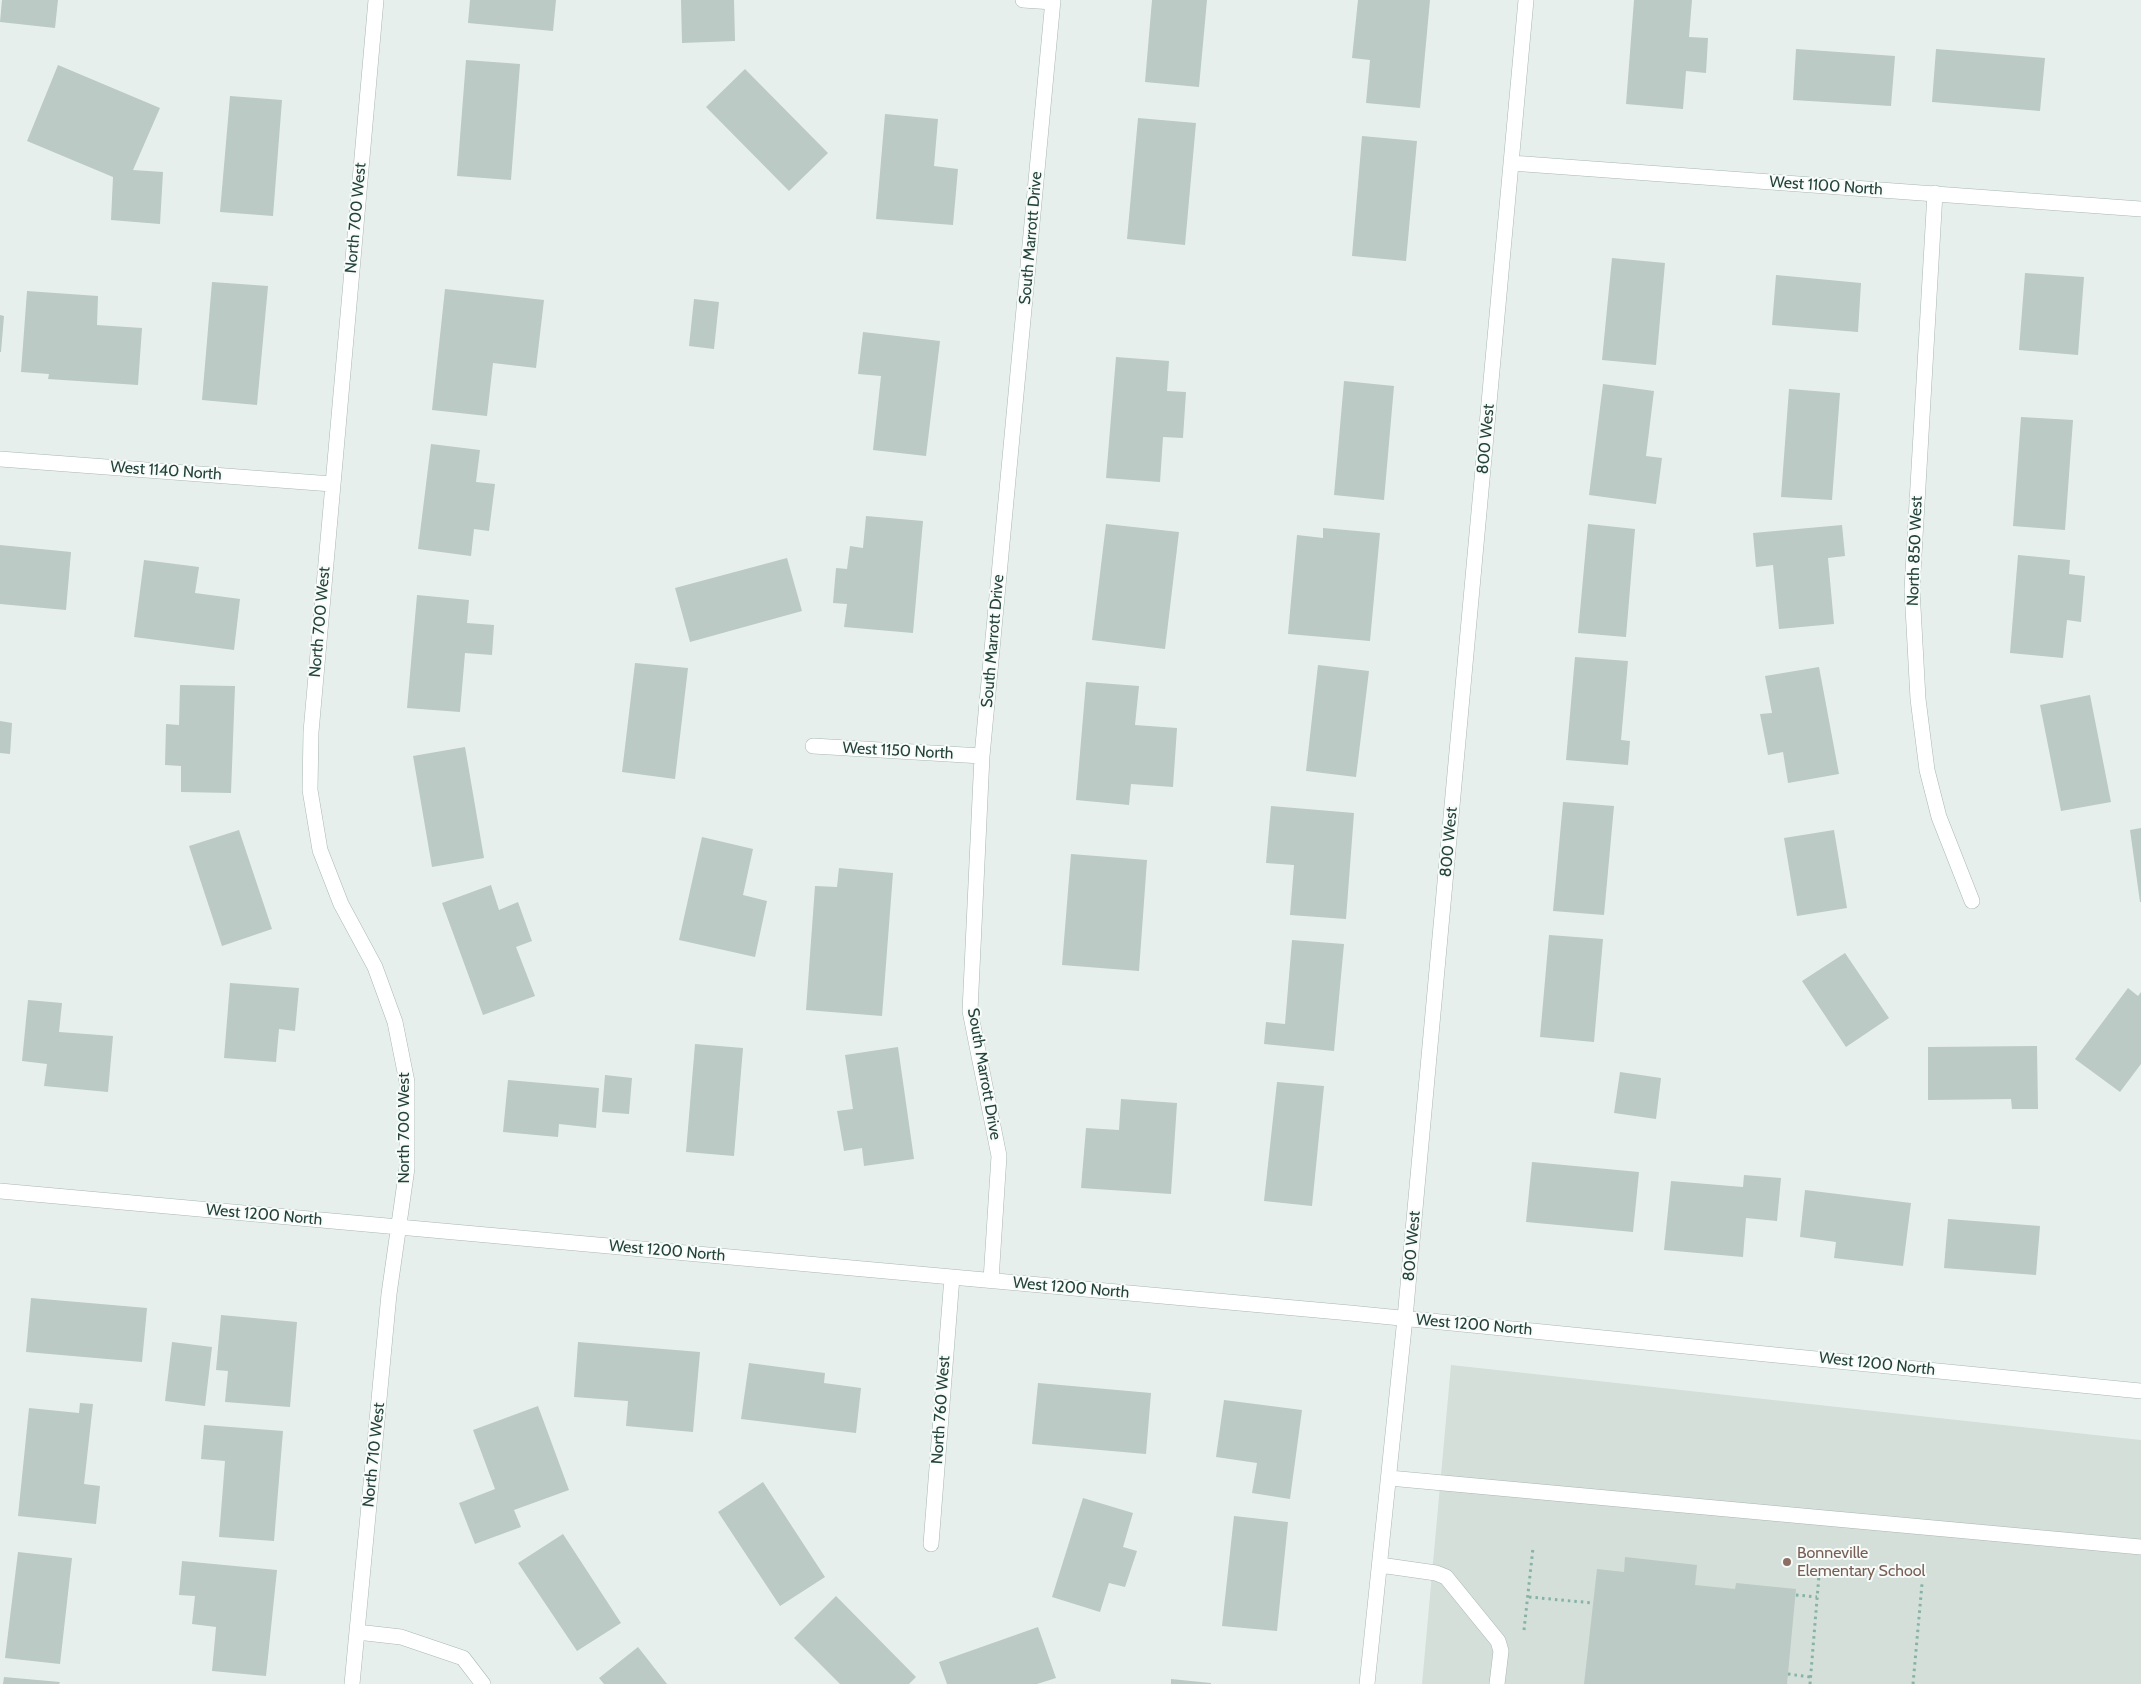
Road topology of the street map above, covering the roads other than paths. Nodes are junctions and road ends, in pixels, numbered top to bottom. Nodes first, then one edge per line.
1 (372, 0) edge
2 (376, 0) edge
3 (1023, 0) edge
4 (1526, 0) edge
5 (1053, 1) edge
6 (1512, 163) junction
7 (1935, 193) junction
8 (2141, 209) edge
9 (0, 459) edge
10 (332, 484) junction
11 (813, 746) dead end
12 (982, 756) junction
13 (1972, 901) dead end
14 (0, 1191) edge
15 (400, 1227) junction
16 (952, 1277) junction
17 (991, 1280) junction
18 (1405, 1318) junction
19 (2141, 1391) edge
20 (1389, 1478) junction
21 (931, 1544) dead end
22 (2141, 1547) edge
23 (1380, 1565) junction
24 (356, 1632) junction
25 (352, 1684) edge
26 (483, 1684) edge
27 (1367, 1684) edge
28 (1497, 1684) edge

1 - 2 street
2 - 10 street, North 700 West
3 - 5 street
4 - 6 street, 800 West
5 - 12 street, South Marrott Drive
6 - 7 street, West 1100 North
6 - 18 street, 800 West
7 - 8 street, West 1100 North
7 - 13 street, North 850 West
9 - 10 street, West 1140 North
10 - 15 street, North 700 West
11 - 12 street, West 1150 North
12 - 17 street, South Marrott Drive
14 - 15 street, West 1200 North
15 - 16 street, West 1200 North
15 - 24 street, North 710 West
16 - 17 street, West 1200 North
16 - 21 street, North 760 West
17 - 18 street, West 1200 North
18 - 19 street, West 1200 North
18 - 20 street, 800 West
20 - 22 street
20 - 23 street, 800 West
23 - 27 street, 800 West
23 - 28 street
24 - 25 street, North 710 West
24 - 26 street

